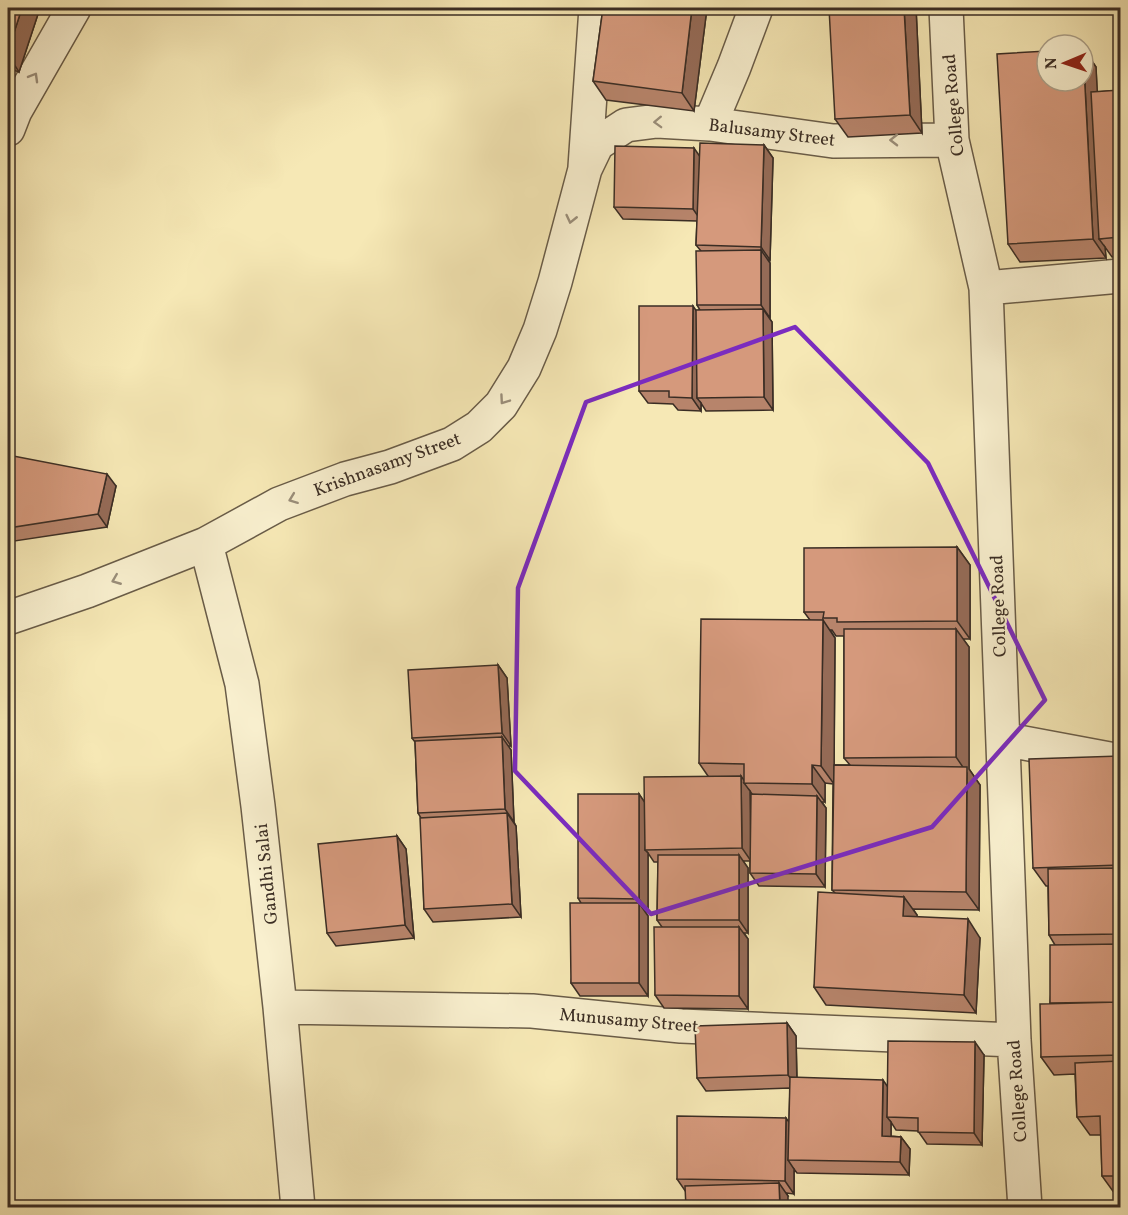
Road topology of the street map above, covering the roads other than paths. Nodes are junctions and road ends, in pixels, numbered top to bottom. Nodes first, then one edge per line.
1 (74, 8) edge
2 (596, 8) edge
3 (756, 8) edge
4 (946, 8) edge
5 (710, 124) junction
6 (8, 129) edge
7 (952, 140) junction
8 (591, 156) junction
9 (1120, 276) edge
10 (986, 288) junction
11 (206, 544) junction
12 (8, 618) edge
13 (1003, 739) junction
14 (1120, 761) edge
15 (280, 1007) junction
16 (1014, 1040) junction
17 (298, 1208) edge
18 (1025, 1208) edge

6 -> 1 street
2 - 8 street, Krishnasamy Street
3 - 5 street
4 - 7 street, College Road
7 -> 5 street, Balusamy Street
5 -> 8 street, Balusamy Street
7 - 10 street, College Road
8 -> 11 street, Krishnasamy Street
9 - 10 street
10 - 13 street, College Road
11 -> 12 street, Krishnasamy Street
11 - 15 street, Gandhi Salai
13 - 14 street
13 - 16 street, College Road
15 - 16 street, Munusamy Street
15 - 17 street, Gandhi Salai
16 - 18 street, College Road

